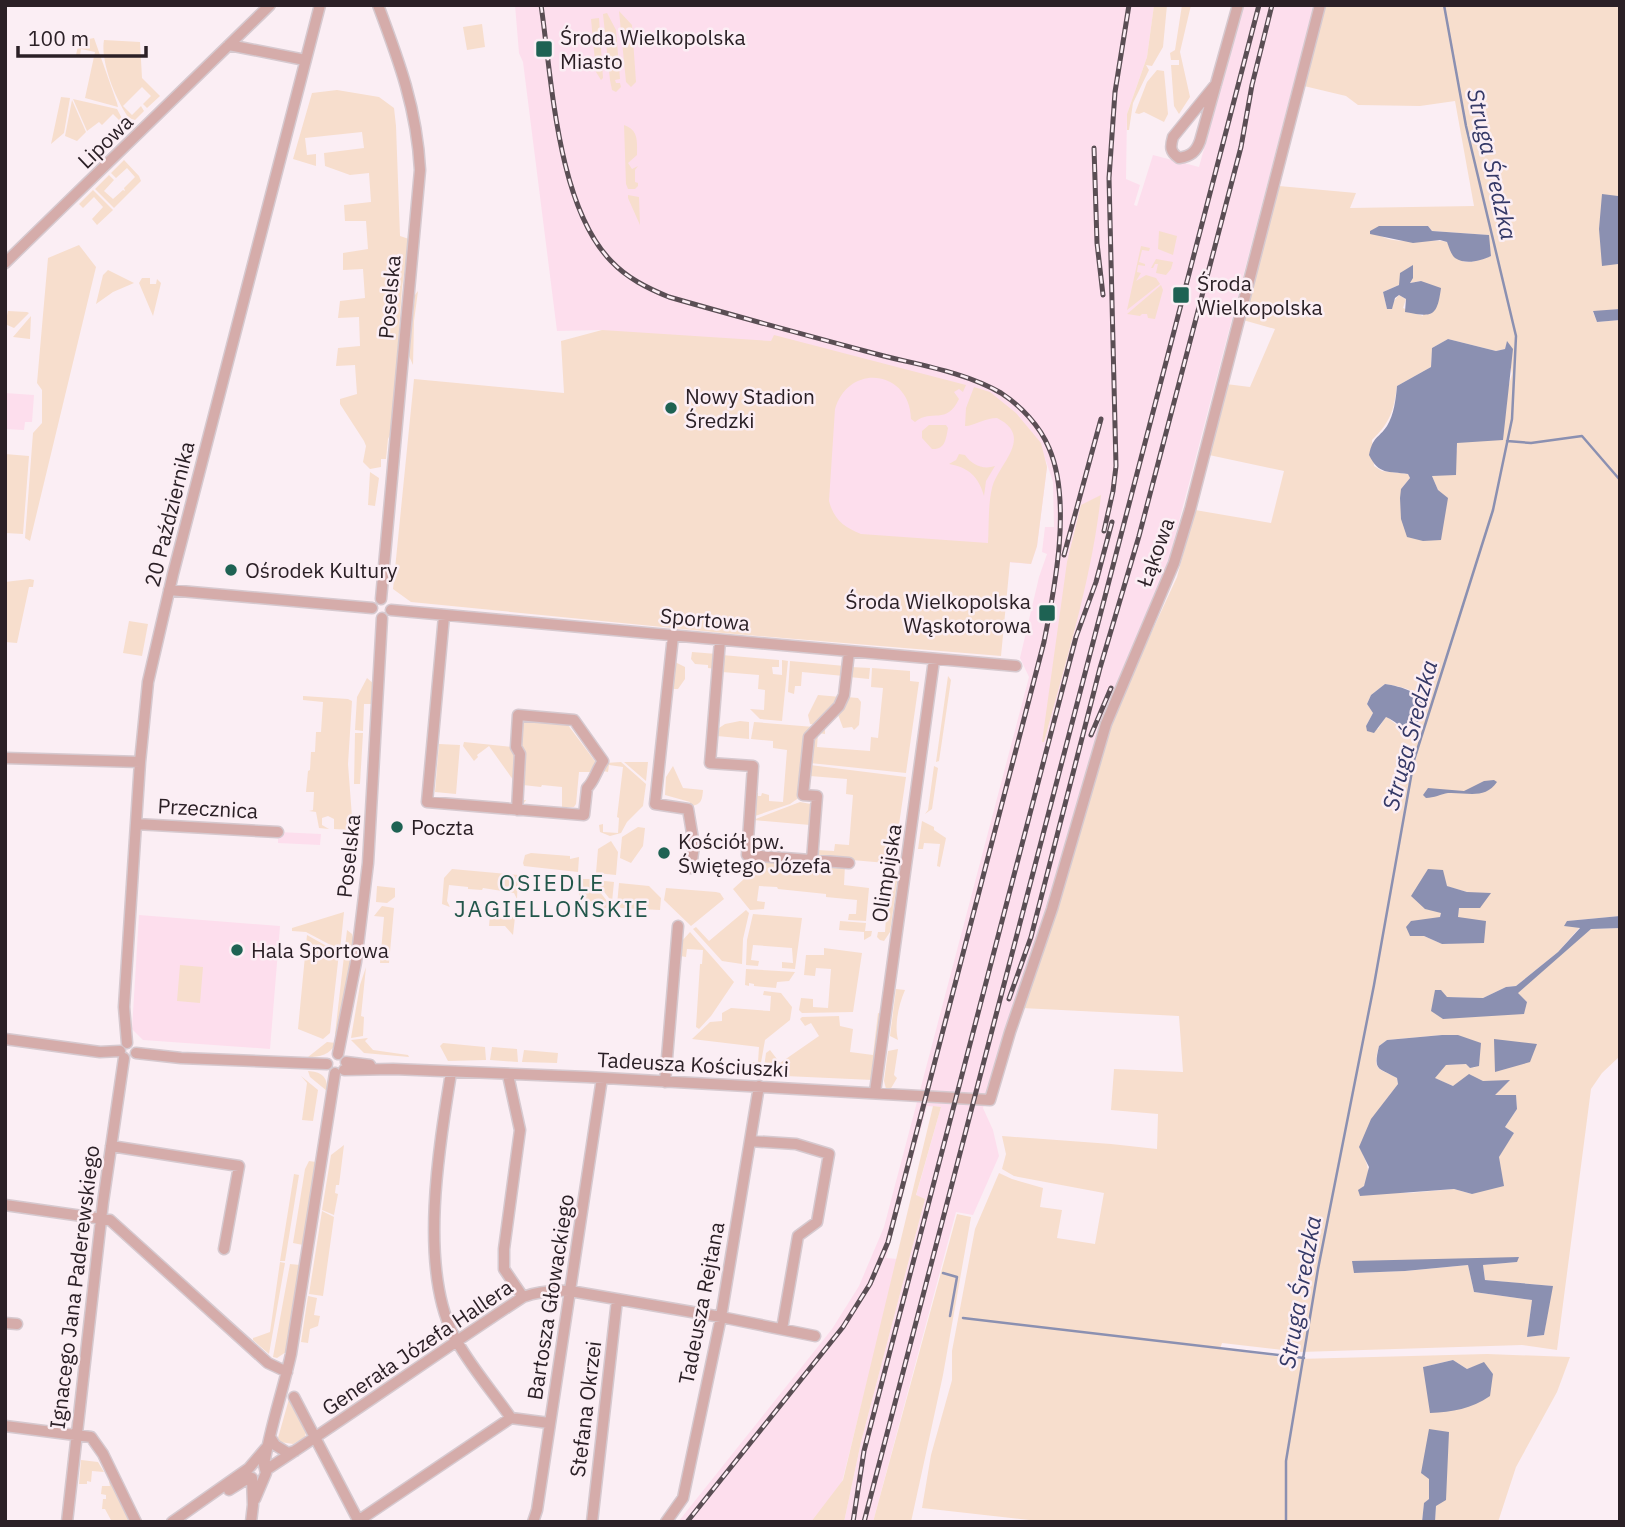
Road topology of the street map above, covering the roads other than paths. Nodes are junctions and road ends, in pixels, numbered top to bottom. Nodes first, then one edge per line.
1 (270, 5) edge
2 (320, 5) edge
3 (378, 5) edge
4 (1238, 5) edge
5 (1320, 5) edge
6 (229, 45) junction
7 (305, 60) junction
8 (1216, 84) junction
9 (5, 263) edge
10 (169, 590) junction
11 (381, 599) junction
12 (372, 608) junction
13 (391, 610) junction
14 (444, 616) junction
15 (382, 618) junction
16 (673, 636) junction
17 (720, 640) junction
18 (849, 652) junction
19 (934, 660) junction
20 (1016, 666) dead end
21 (5, 758) edge
22 (140, 762) junction
23 (517, 810) junction
24 (136, 824) junction
25 (278, 832) dead end
26 (812, 860) junction
27 (849, 863) dead end
28 (691, 868) dead end
29 (678, 926) dead end
30 (5, 1039) edge
31 (123, 1051) junction
32 (338, 1065) junction
33 (451, 1073) junction
34 (508, 1075) junction
35 (603, 1078) junction
36 (665, 1082) junction
37 (759, 1086) junction
38 (875, 1092) junction
39 (990, 1100) joint
40 (750, 1141) junction
41 (111, 1146) junction
42 (5, 1205) edge
43 (102, 1218) junction
44 (224, 1249) dead end
45 (570, 1291) junction
46 (523, 1297) junction
47 (617, 1300) junction
48 (721, 1317) junction
49 (782, 1329) junction
50 (814, 1336) dead end
51 (457, 1340) junction
52 (287, 1372) junction
53 (294, 1397) dead end
54 (512, 1418) junction
55 (549, 1423) junction
56 (5, 1426) edge
57 (75, 1436) junction
58 (315, 1439) junction
59 (268, 1442) junction
60 (295, 1451) junction
61 (257, 1471) junction
62 (230, 1490) junction
63 (253, 1505) junction
64 (359, 1521) edge
65 (67, 1522) edge
66 (136, 1522) edge
67 (172, 1522) edge
68 (184, 1522) edge
69 (251, 1522) edge
70 (533, 1522) edge
71 (592, 1522) edge
72 (666, 1522) edge

1 - 6 street, Lipowa
2 - 7 street, 20 Października
3 - 11 street, Poselska
4 - 8 street
5 - 39 street, Łąkowa
6 - 7 street
6 - 9 street, Lipowa
7 - 10 street, 20 Października
8 - 8 street
10 - 12 street
10 - 22 street, 20 Października
11 - 12 street
11 - 13 street
12 - 15 street
13 - 14 street, Sportowa
13 - 15 street
14 - 16 street, Sportowa
14 - 23 street
15 - 32 street, Poselska
16 - 17 street, Sportowa
16 - 28 street
17 - 18 street, Sportowa
17 - 26 street
18 - 19 street, Sportowa
18 - 26 street
19 - 20 street, Sportowa
19 - 38 street, Olimpijska
21 - 22 street
22 - 24 street, 20 Października
23 - 23 street
24 - 25 street, Przecznica
24 - 31 street, 20 Października
26 - 27 street
29 - 36 street
30 - 31 street
31 - 32 street, Tadeusza Kościuszki
31 - 41 street, Ignacego Jana Paderewskiego
32 - 33 street, Tadeusza Kościuszki
32 - 52 street, Poselska
33 - 34 street, Tadeusza Kościuszki
33 - 51 street
34 - 35 street, Tadeusza Kościuszki
34 - 46 street
35 - 36 street, Tadeusza Kościuszki
35 - 45 street, Bartosza Głowackiego
36 - 37 street, Tadeusza Kościuszki
37 - 38 street, Tadeusza Kościuszki
37 - 40 street, Tadeusza Rejtana
38 - 39 street, Tadeusza Kościuszki
40 - 48 street, Tadeusza Rejtana
40 - 49 street
41 - 43 street, Ignacego Jana Paderewskiego
41 - 44 street
42 - 43 street
43 - 52 street
43 - 57 street, Ignacego Jana Paderewskiego
45 - 46 street, Generała Józefa Hallera
45 - 47 street, Generała Józefa Hallera
45 - 55 street, Bartosza Głowackiego
46 - 51 street, Generała Józefa Hallera
47 - 48 street, Generała Józefa Hallera
47 - 71 street, Stefana Okrzei
48 - 49 street, Generała Józefa Hallera
48 - 72 street, Tadeusza Rejtana
49 - 50 street, Generała Józefa Hallera
51 - 54 street
51 - 58 street, Generała Józefa Hallera
52 - 59 street, Poselska
53 - 58 street
54 - 55 street
54 - 64 street
55 - 70 street, Bartosza Głowackiego
56 - 57 street
57 - 65 street, Ignacego Jana Paderewskiego
57 - 66 street
58 - 60 street, Generała Józefa Hallera
58 - 64 street
59 - 60 street
59 - 61 street, Poselska
60 - 61 street, Generała Józefa Hallera
61 - 62 street, Generała Józefa Hallera
61 - 63 street
61 - 67 street, Generała Józefa Hallera
62 - 63 street
62 - 68 street, Generała Józefa Hallera
63 - 69 street

